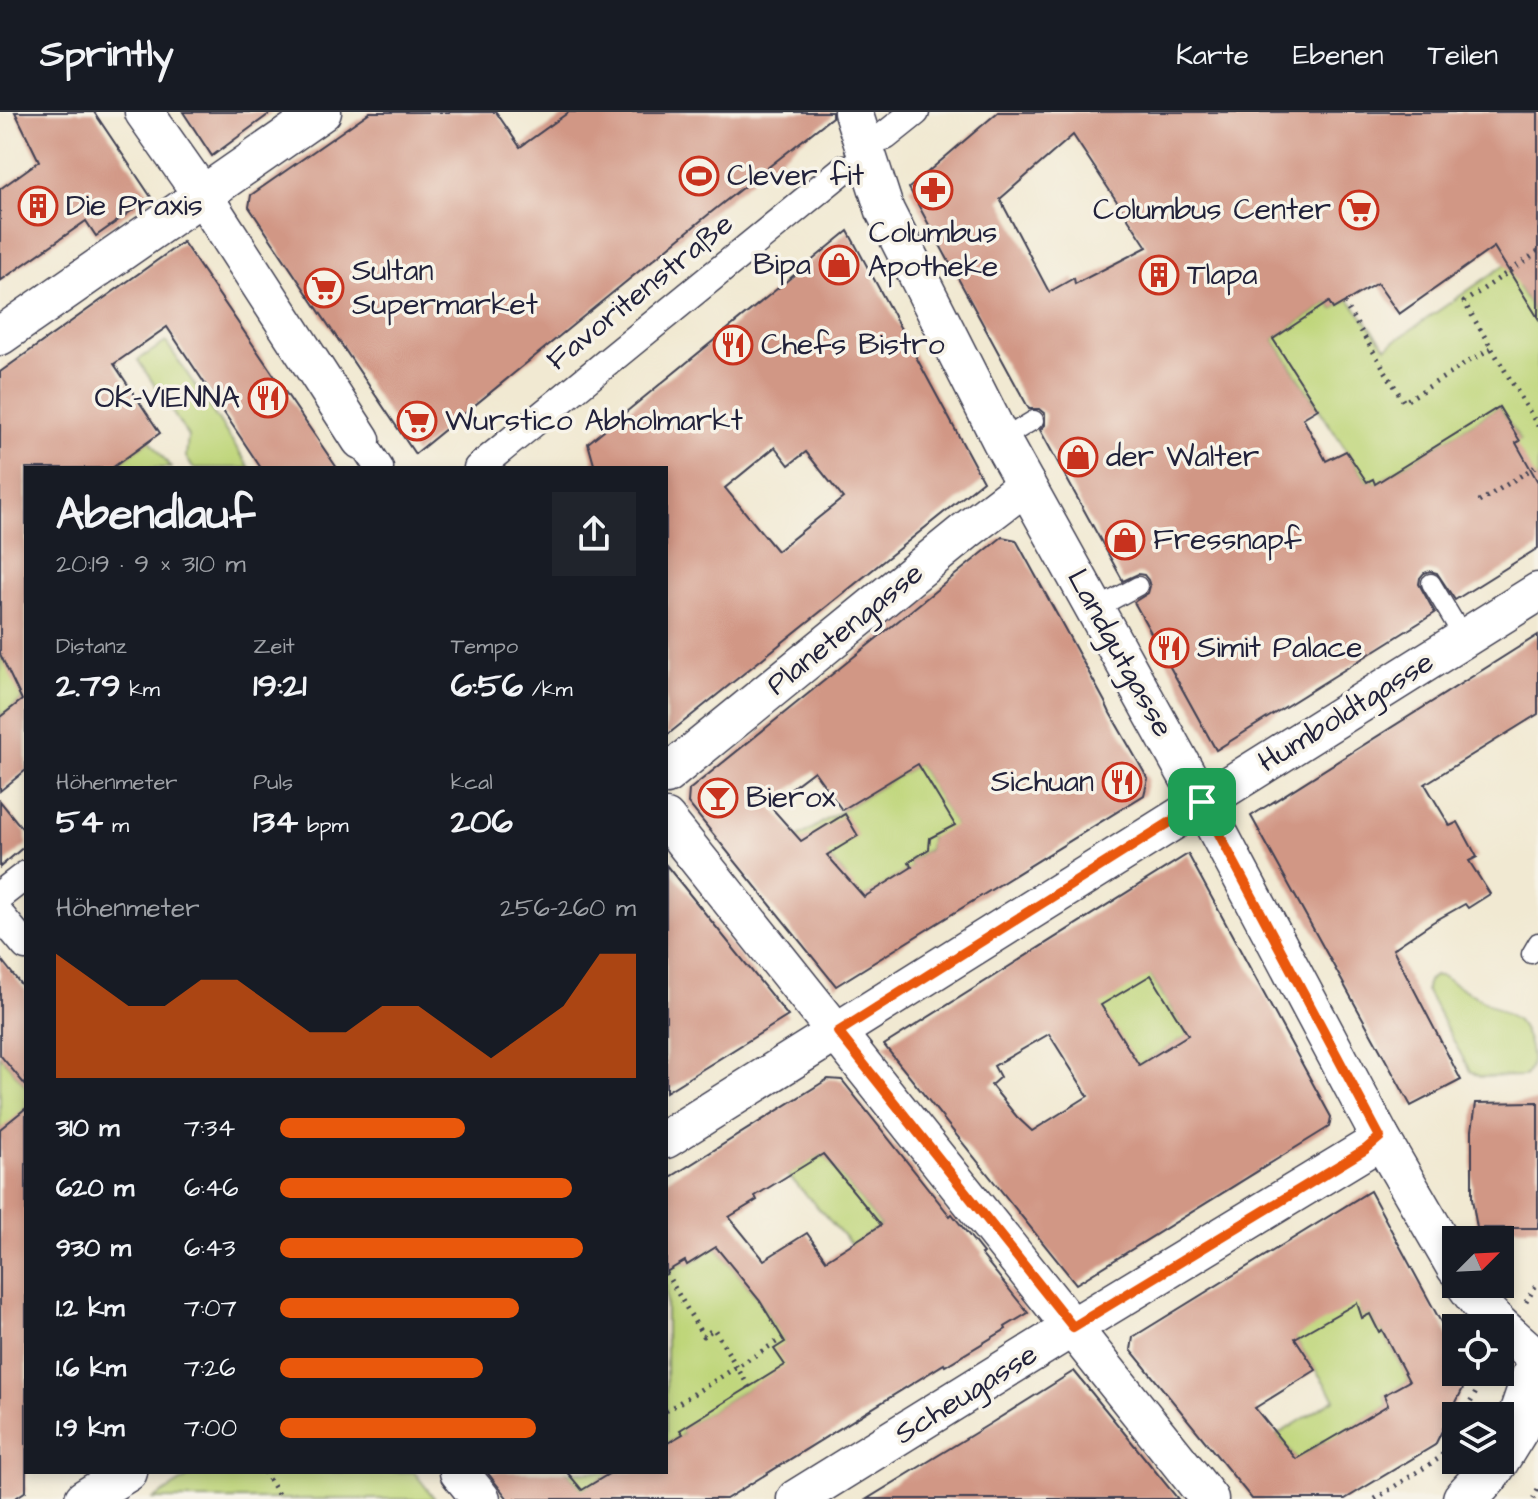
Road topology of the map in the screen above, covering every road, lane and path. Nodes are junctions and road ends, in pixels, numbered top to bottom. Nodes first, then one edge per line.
1 (144, 112) edge
2 (322, 112) edge
3 (853, 112) edge
4 (915, 112) edge
5 (885, 136) dead end
6 (844, 169) dead end
7 (203, 196) junction
8 (1538, 252) edge
9 (1344, 303) dead end
10 (0, 336) edge
11 (1491, 348) junction
12 (1034, 420) dead end
13 (1538, 426) edge
14 (1001, 440) junction
15 (370, 454) edge
16 (1538, 465) edge
17 (480, 466) edge
18 (1026, 485) junction
19 (1479, 502) dead end
20 (1431, 583) dead end
21 (1138, 586) dead end
22 (1538, 592) edge
23 (1096, 609) junction
24 (1464, 638) junction
25 (668, 773) edge
26 (1202, 802) junction
27 (668, 821) edge
28 (24, 877) edge
29 (0, 895) edge
30 (0, 915) edge
31 (24, 944) edge
32 (838, 1032) junction
33 (1380, 1137) junction
34 (668, 1138) edge
35 (1442, 1244) edge
36 (668, 1276) edge
37 (1476, 1298) edge
38 (1073, 1327) junction
39 (783, 1338) dead end
40 (1538, 1359) edge
41 (1538, 1365) edge
42 (737, 1367) junction
43 (752, 1392) dead end
44 (668, 1410) edge
45 (1514, 1432) edge
46 (1442, 1455) edge
47 (265, 1474) edge
48 (461, 1474) edge
49 (1487, 1474) edge
50 (1538, 1490) edge
51 (281, 1499) edge
52 (481, 1499) edge
53 (796, 1499) edge
54 (1209, 1499) edge
55 (1375, 1499) edge
56 (1465, 1499) edge
57 (1533, 1499) edge

1 - 7 street
2 - 7 street
3 - 14 street, Landgutgasse
4 - 5 street
6 - 17 street, Favoritenstraße
7 - 10 street
7 - 15 street
8 - 11 path
9 - 11 path
11 - 13 path
12 - 14 lane
14 - 18 street, Landgutgasse
16 - 19 path
18 - 23 street, Landgutgasse
18 - 25 street, Planetengasse
20 - 24 lane
21 - 23 lane
22 - 24 street, Humboldtgasse
23 - 26 street, Landgutgasse
24 - 26 street, Humboldtgasse
26 - 32 street, Humboldtgasse
26 - 33 street, Landgutgasse
27 - 32 street
28 - 29 street
30 - 31 street
32 - 34 street, Humboldtgasse
32 - 38 street
33 - 35 street, Landgutgasse
33 - 38 street, Scheugasse
36 - 42 path
37 - 40 street
38 - 53 street, Scheugasse
38 - 54 street
39 - 42 path
41 - 45 main road
42 - 43 path
42 - 44 path
46 - 55 path
47 - 51 path
48 - 52 street
49 - 56 main road
50 - 57 path

